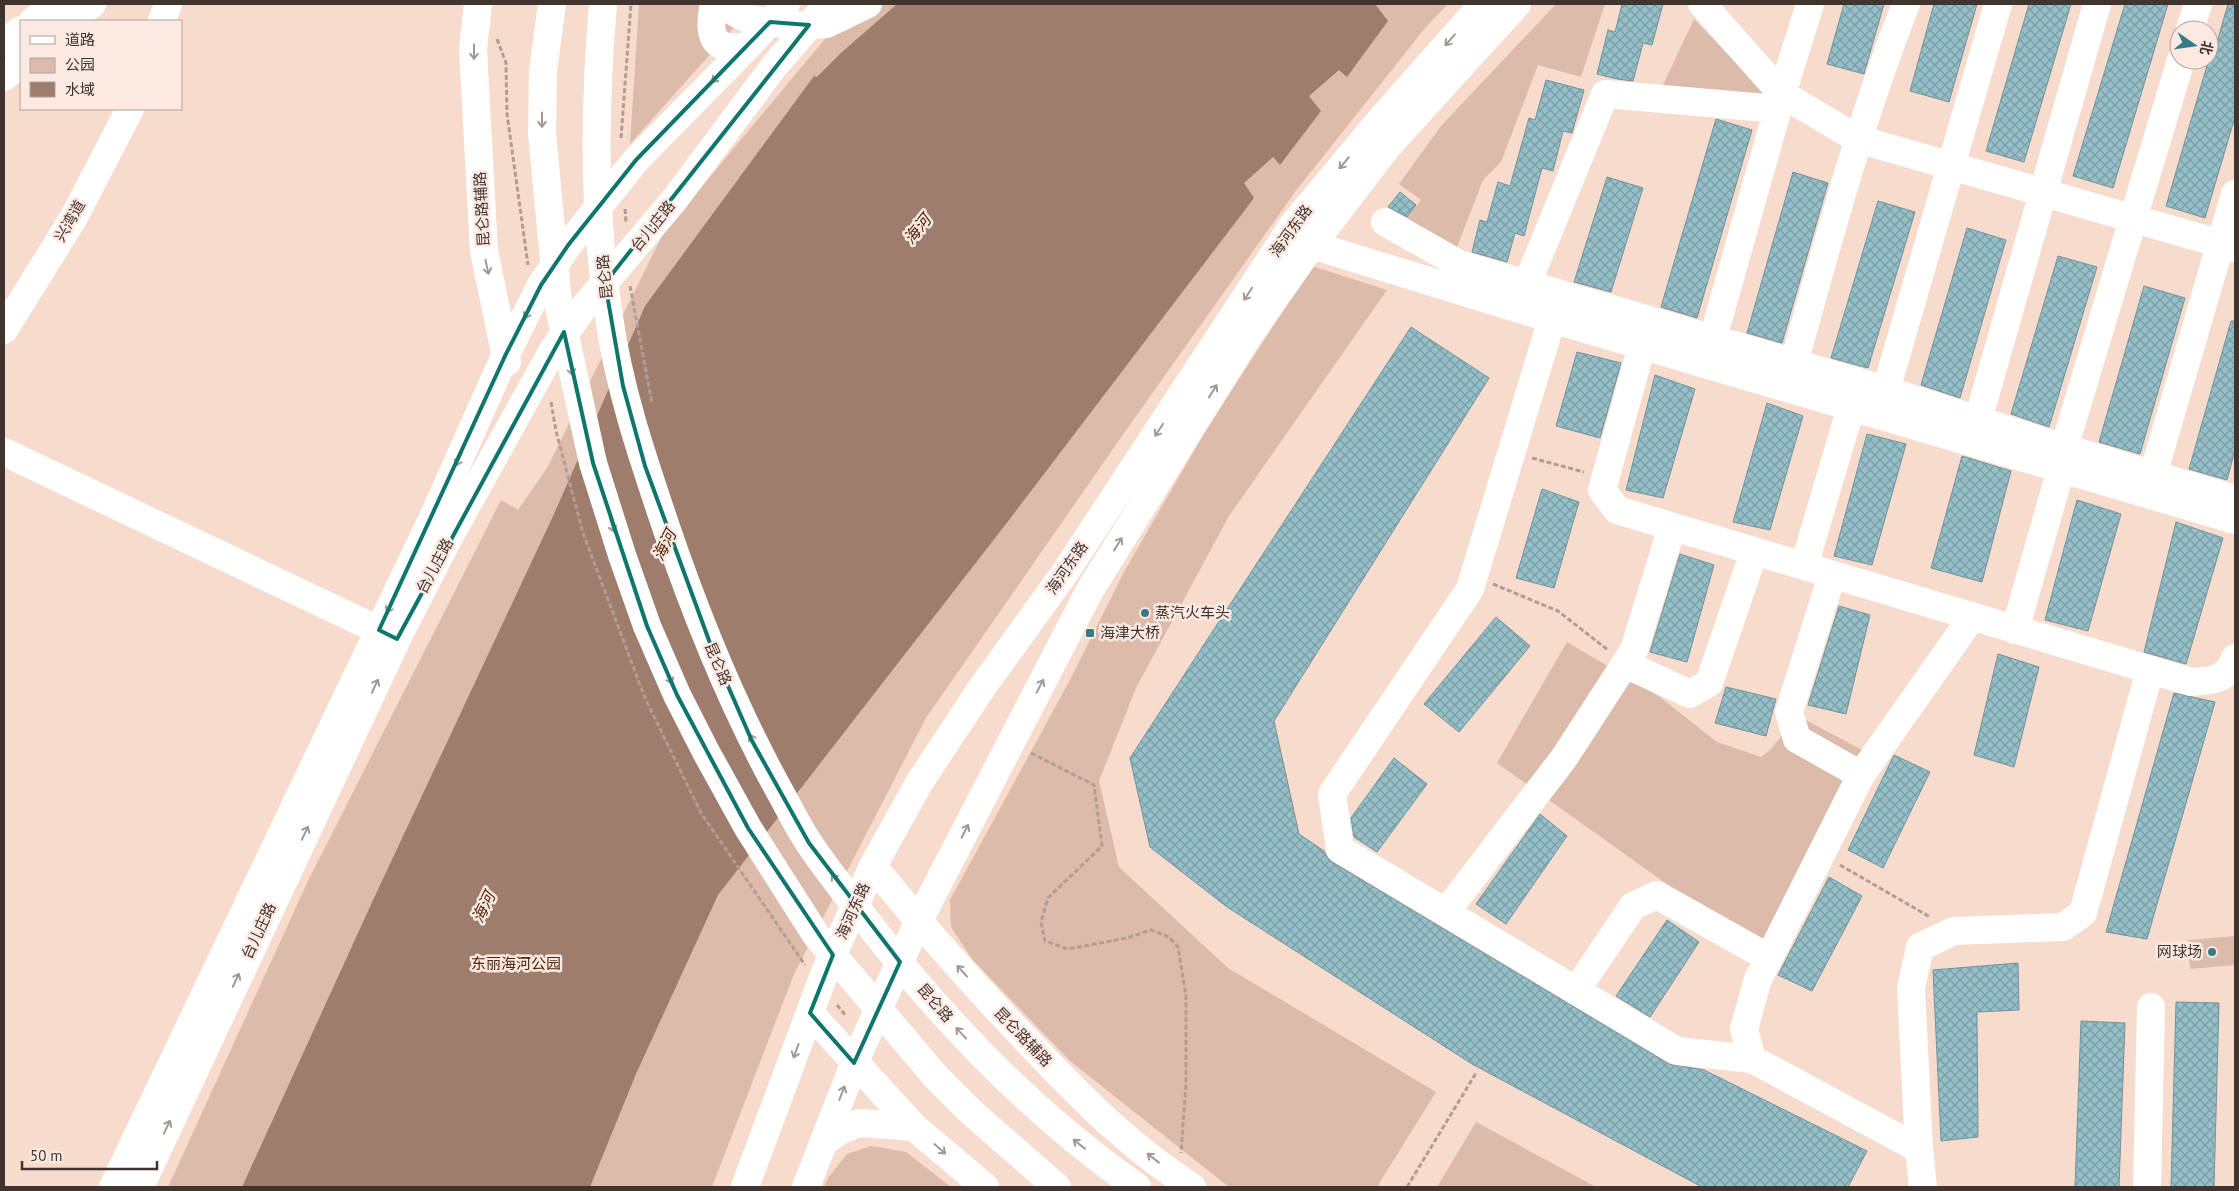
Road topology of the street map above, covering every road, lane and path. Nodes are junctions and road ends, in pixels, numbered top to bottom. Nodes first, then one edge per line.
1 (27, 4) edge
2 (47, 4) edge
3 (58, 4) edge
4 (92, 4) edge
5 (168, 4) edge
6 (478, 4) edge
7 (539, 4) edge
8 (552, 4) edge
9 (603, 4) edge
10 (631, 4) edge
11 (714, 4) edge
12 (719, 4) edge
13 (786, 4) edge
14 (828, 4) edge
15 (868, 4) edge
16 (1482, 4) edge
17 (1517, 4) edge
18 (1702, 4) edge
19 (1810, 4) edge
20 (1906, 4) edge
21 (1998, 4) edge
22 (2097, 4) edge
23 (2198, 4) edge
24 (30, 20) edge
25 (35, 20) edge
26 (40, 20) edge
27 (71, 20) edge
28 (162, 20) edge
29 (2193, 20) edge
30 (496, 38) dead end
31 (748, 46) junction
32 (20, 63) edge
33 (2178, 70) edge
34 (542, 71) junction
35 (4, 77) edge
36 (1780, 102) junction
37 (129, 110) edge
38 (1858, 139) junction
39 (620, 142) dead end
40 (513, 166) dead end
41 (1951, 166) junction
42 (2043, 193) junction
43 (2235, 194) edge
44 (624, 200) dead end
45 (2132, 218) junction
46 (1385, 222) dead end
47 (626, 228) dead end
48 (1312, 245) junction
49 (2228, 246) edge
50 (630, 277) dead end
51 (1528, 284) junction
52 (1552, 319) junction
53 (4, 330) edge
54 (1713, 338) junction
55 (1642, 345) junction
56 (505, 356) junction
57 (1794, 363) junction
58 (1886, 390) junction
59 (652, 403) dead end
60 (1851, 407) junction
61 (519, 412) junction
62 (1978, 420) junction
63 (4, 452) edge
64 (1511, 453) junction
65 (2063, 458) junction
66 (2153, 474) junction
67 (1604, 477) junction
68 (2235, 499) edge
69 (2235, 520) edge
70 (1672, 527) junction
71 (1754, 552) junction
72 (1804, 566) junction
73 (1832, 575) junction
74 (1474, 577) junction
75 (1972, 617) junction
76 (2015, 630) junction
77 (388, 635) junction
78 (2235, 658) edge
79 (1626, 664) junction
80 (2150, 670) junction
81 (1011, 742) junction
82 (1861, 775) junction
83 (1821, 854) junction
84 (873, 866) junction
85 (943, 874) junction
86 (854, 908) junction
87 (1446, 912) junction
88 (917, 924) junction
89 (1954, 931) junction
90 (940, 946) junction
91 (1769, 958) junction
92 (825, 972) junction
93 (1576, 991) junction
94 (2151, 1007) dead end
95 (810, 1013) junction
96 (1752, 1060) junction
97 (859, 1067) junction
98 (1476, 1073) dead end
99 (914, 1127) junction
100 (823, 1143) junction
101 (1919, 1149) junction
102 (1128, 1181) edge
103 (1186, 1183) edge
104 (113, 1187) edge
105 (140, 1187) edge
106 (745, 1187) edge
107 (806, 1187) edge
108 (985, 1187) edge
109 (1057, 1187) edge
110 (1407, 1187) edge
111 (1923, 1187) edge
112 (2147, 1187) edge

1 - 26 main road
2 - 24 main road
3 - 25 main road
4 - 27 main road
5 - 28 main road
6 -> 56 main road, 昆仑路辅路
7 - 34 main road
8 - 34 main road
102 -> 9 main road, 昆仑路
10 - 39 path
11 - 31 main road
12 - 15 main road
13 - 31 main road, 台儿庄路
14 - 61 main road, 台儿庄路
16 -> 84 main road, 海河东路
17 - 48 main road, 海河东路
18 - 36 main road
19 - 36 main road
20 - 38 main road
21 - 41 main road
22 - 42 main road
23 - 29 main road
30 - 40 path
31 -> 56 main road, 台儿庄路
32 - 35 main road
33 - 45 main road
34 -> 109 main road
36 - 38 main road
36 - 51 main road
36 - 54 main road
37 - 53 main road, 兴湾道
38 - 41 main road
38 - 57 main road
41 - 42 main road
41 - 58 main road
42 - 45 main road
42 - 62 main road
43 - 49 main road
44 - 47 path
45 - 49 main road
45 - 65 main road
46 - 51 main road
48 - 52 main road
81 -> 48 main road, 海河东路
49 - 66 main road
50 - 59 path
51 - 54 main road
52 - 55 main road
52 - 64 main road
54 - 57 main road
55 - 60 main road
55 - 67 main road
56 - 61 main road, 昆仑路辅路
56 -> 77 main road, 台儿庄路
57 - 58 main road
58 - 62 main road
60 - 65 main road
60 - 72 main road
61 - 77 main road, 台儿庄路
62 - 65 main road
63 - 77 main road
64 - 67 path
64 - 74 main road
65 - 66 main road
65 - 69 main road
65 - 76 main road
66 - 68 main road
67 - 70 main road
70 - 71 main road
70 - 79 main road
71 - 72 main road
71 - 79 main road
72 - 73 main road
73 - 75 main road
73 - 82 main road
74 - 79 path
74 - 87 main road
75 - 76 main road
75 - 82 main road
76 - 80 main road
77 - 104 main road, 台儿庄路
105 -> 77 main road, 台儿庄路
78 - 80 main road
79 - 87 main road
80 - 89 main road
85 -> 81 main road, 海河东路
81 - 103 path
82 - 83 main road
83 - 89 path
83 - 91 main road
84 - 86 main road, 海河东路
84 - 88 main road
85 - 88 main road, 海河东路
85 - 90 main road
86 - 88 main road
86 - 92 main road, 海河东路
87 - 93 main road
88 - 90 main road, 昆仑路辅路
88 - 97 main road, 海河东路
89 - 101 main road
103 -> 90 main road, 昆仑路辅路
91 - 93 main road
91 - 96 main road
92 - 95 main road, 海河东路
92 - 97 main road
93 - 96 main road
94 - 112 main road
95 - 97 main road
95 -> 106 main road, 海河东路
96 - 101 main road
97 - 99 main road
100 -> 97 main road, 海河东路
98 - 110 path
99 - 100 main road
99 -> 108 main road
100 - 107 main road, 海河东路
101 - 111 main road

